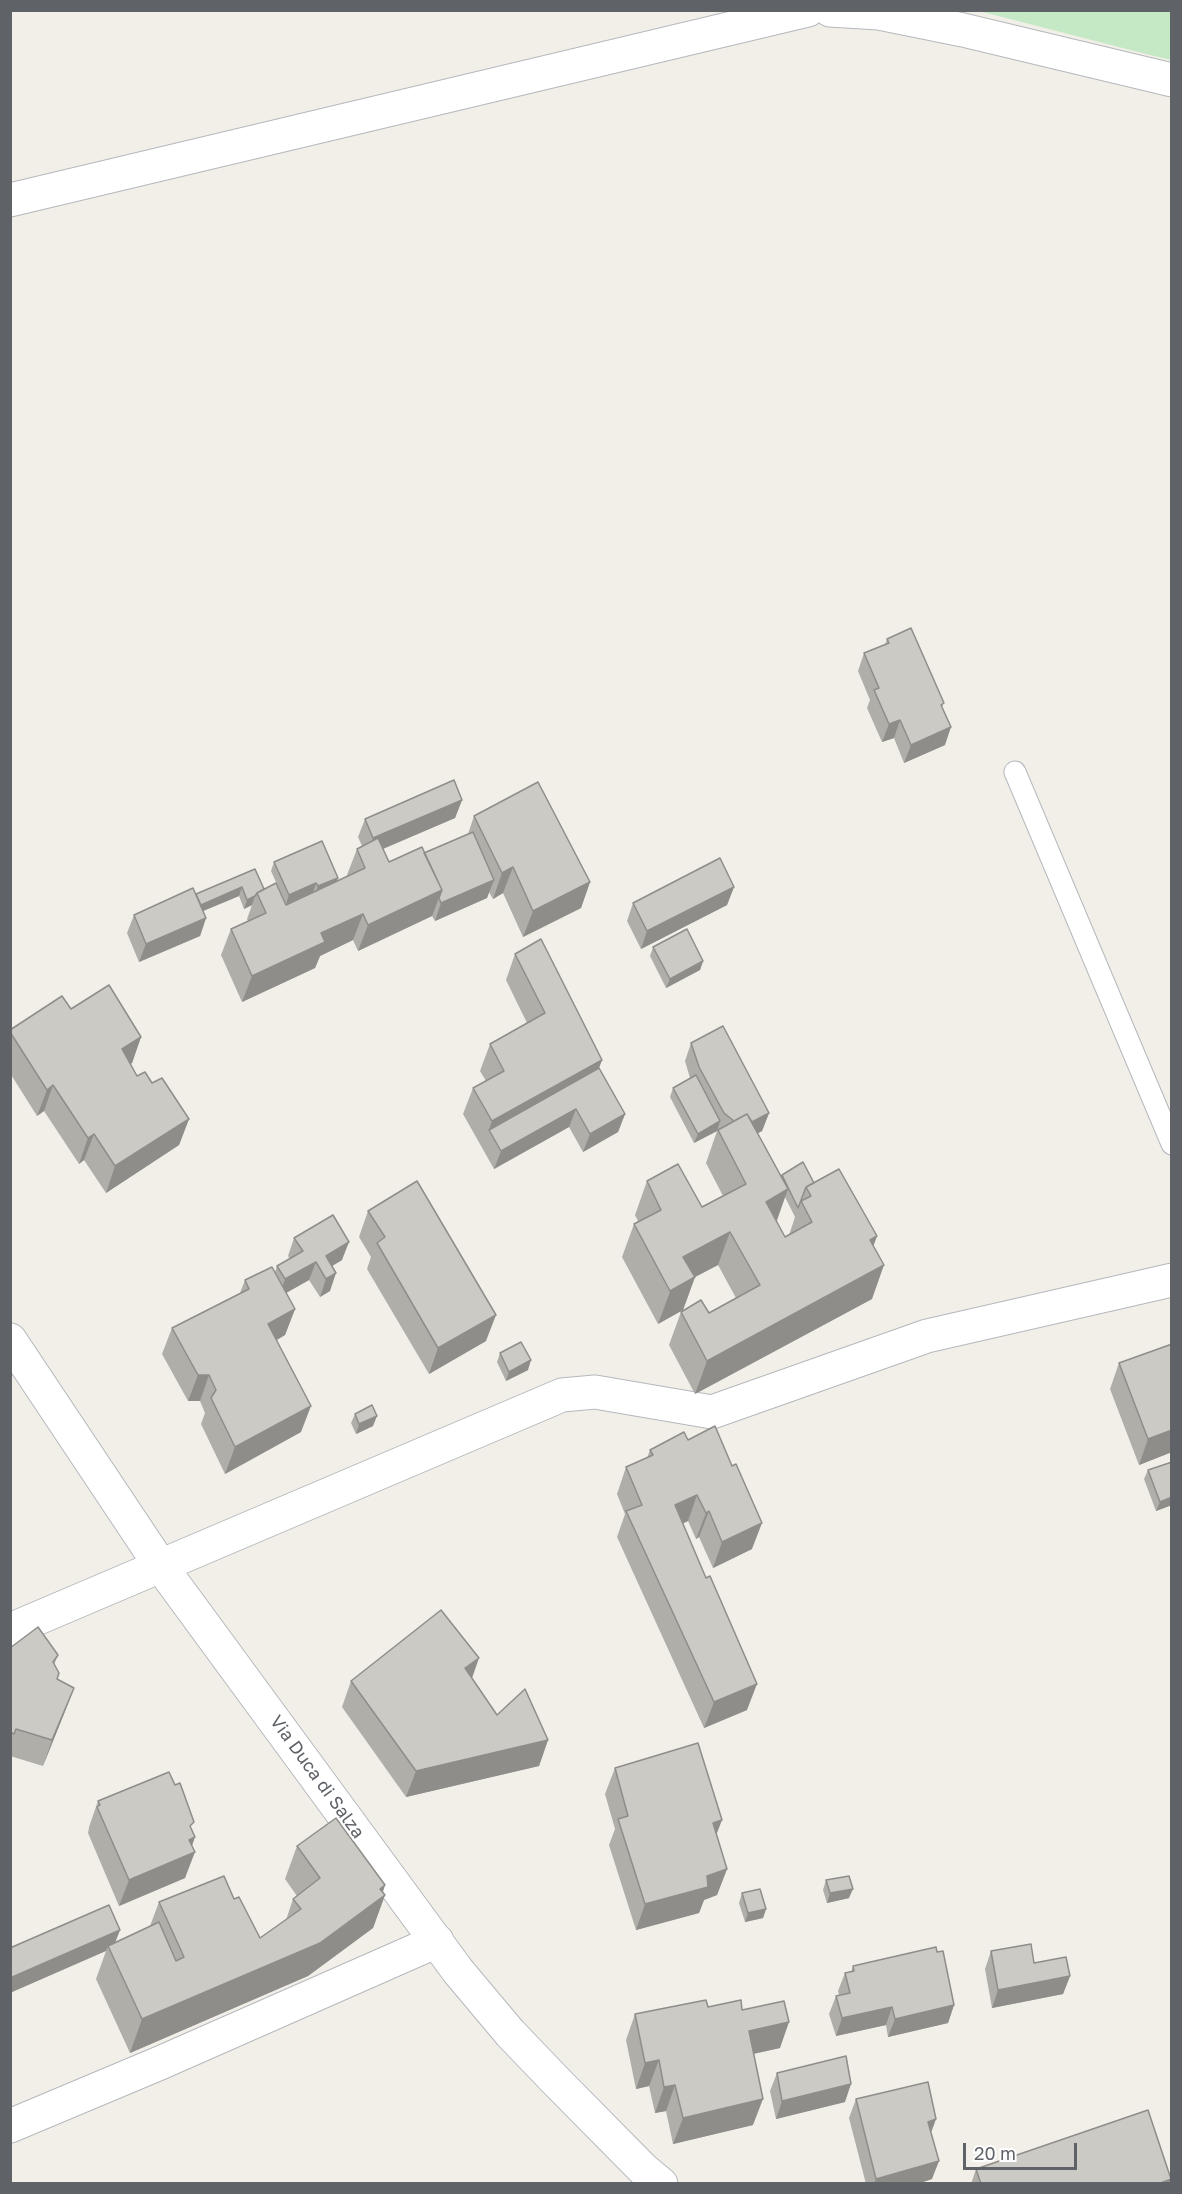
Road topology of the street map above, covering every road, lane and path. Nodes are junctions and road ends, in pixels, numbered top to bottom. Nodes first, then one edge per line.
1 (808, 10) edge
2 (830, 10) edge
3 (1172, 80) edge
4 (10, 200) edge
5 (1015, 772) dead end
6 (1172, 1143) edge
7 (1172, 1280) edge
8 (10, 1340) edge
9 (160, 1565) junction
10 (10, 1630) edge
11 (437, 1941) junction
12 (10, 2126) edge
13 (647, 2179) edge

1 - 4 street
2 - 3 street
5 - 6 lane
7 - 9 street
8 - 9 street, Via Duca di Salza
9 - 10 street
9 - 11 street, Via Duca di Salza
11 - 12 street
11 - 13 street, Via Duca di Salza

